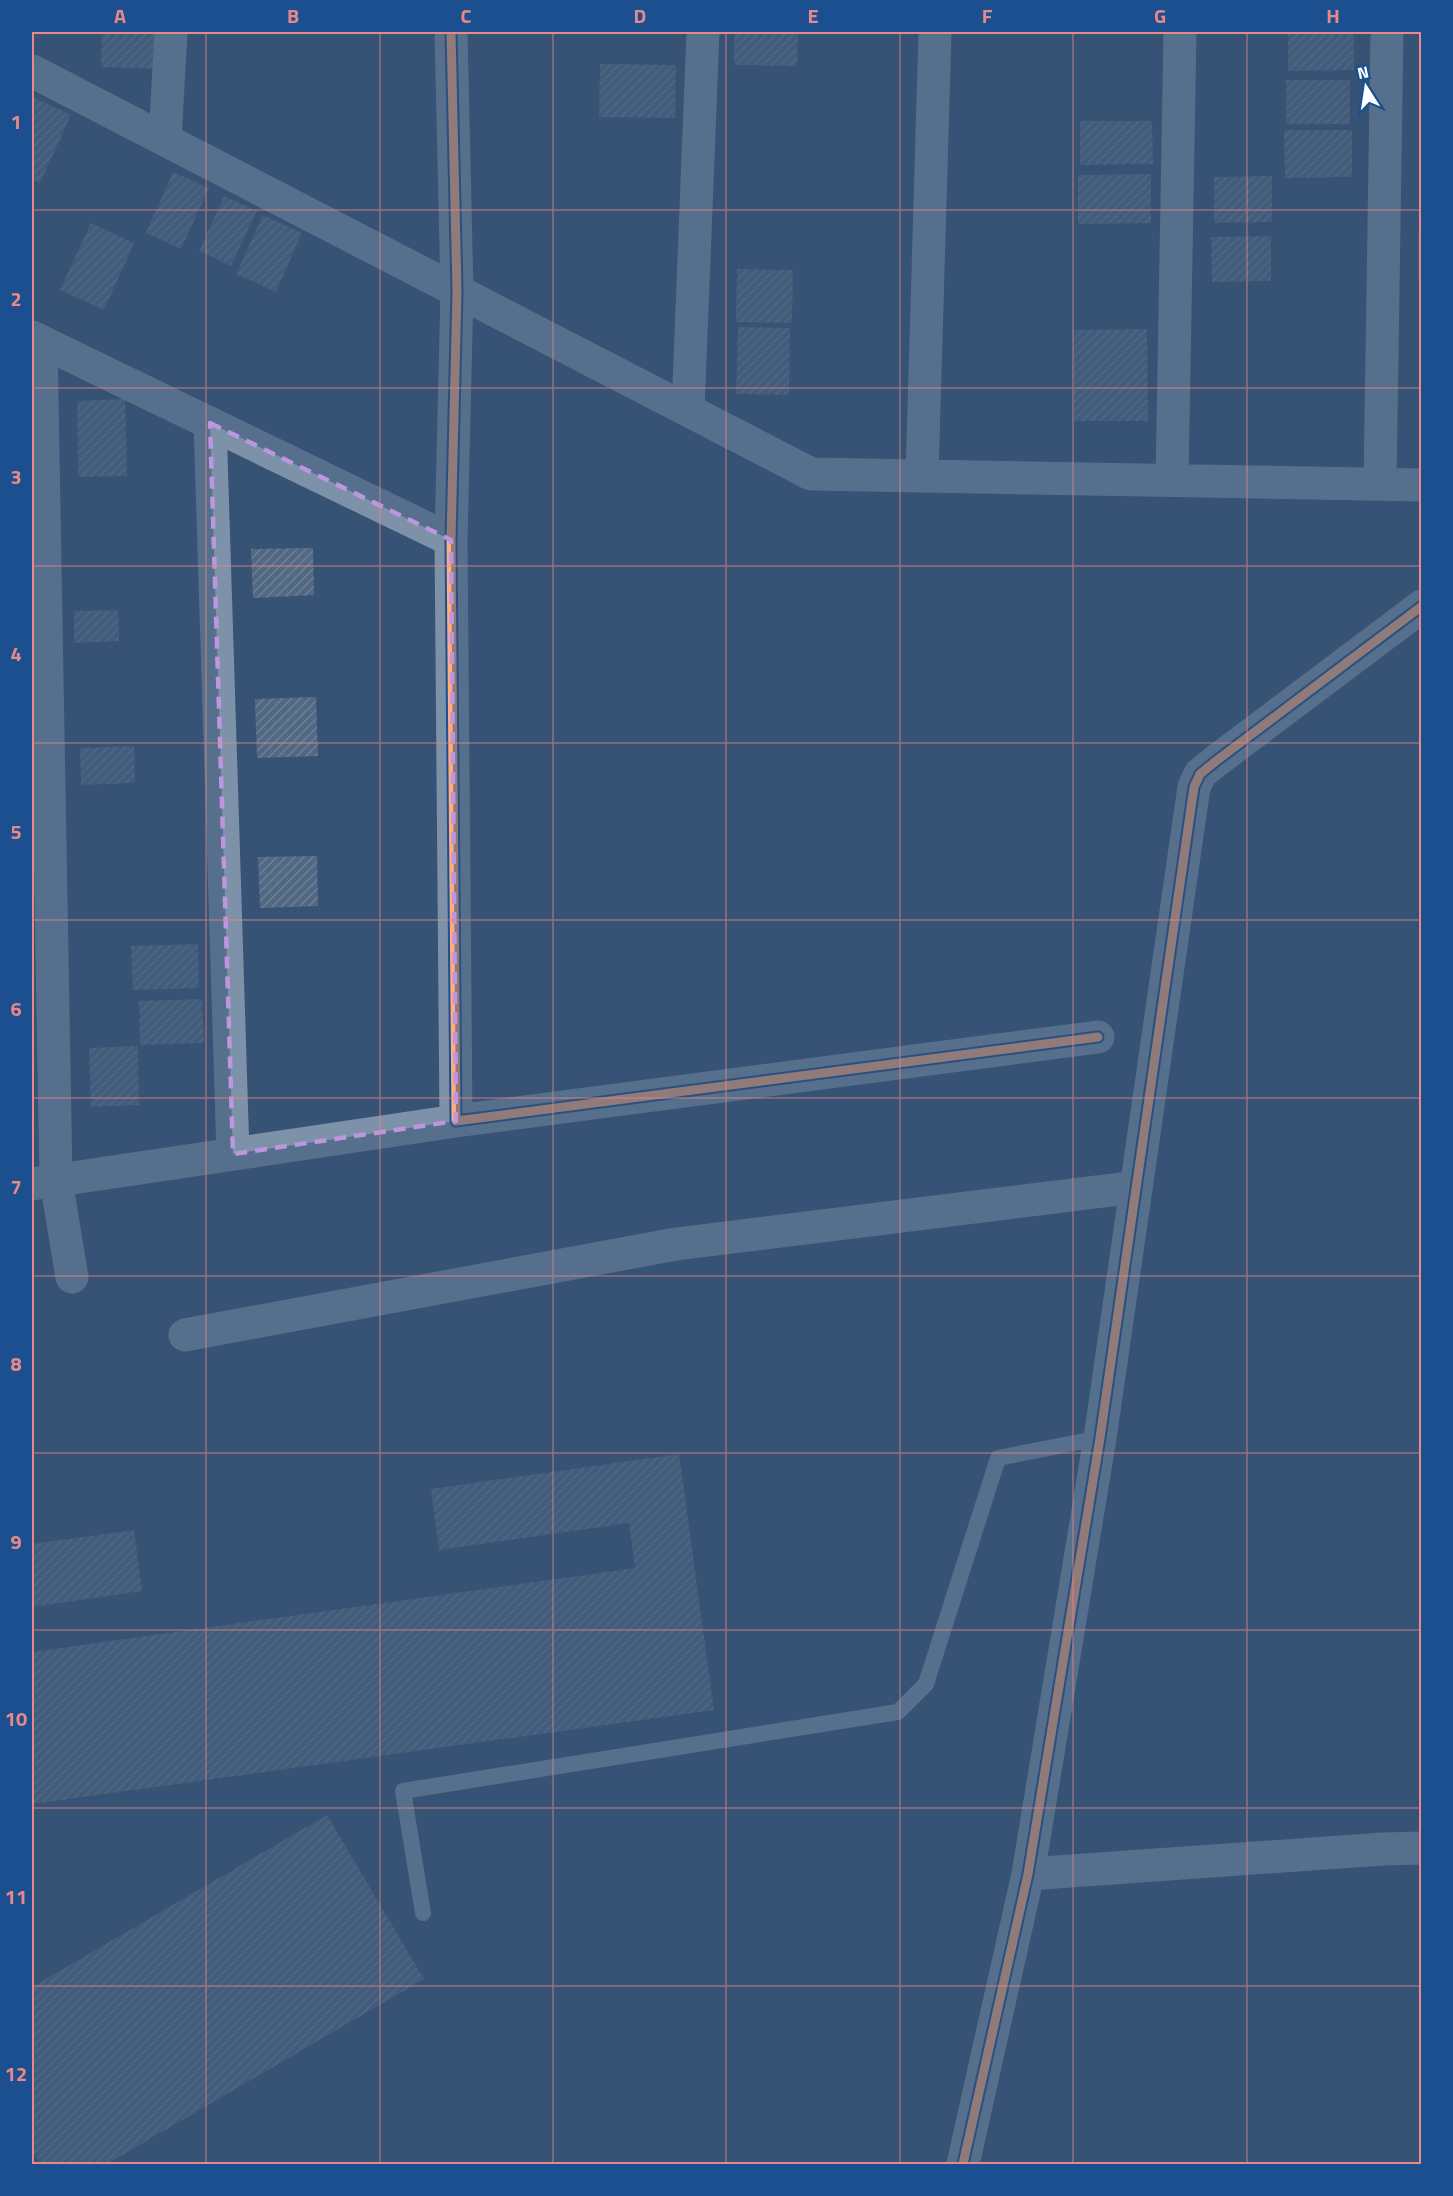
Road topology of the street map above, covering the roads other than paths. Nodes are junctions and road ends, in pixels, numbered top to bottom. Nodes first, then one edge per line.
1 (171, 32) edge
2 (451, 32) edge
3 (703, 32) edge
4 (935, 32) edge
5 (1180, 32) edge
6 (1387, 32) edge
7 (32, 71) edge
8 (165, 140) junction
9 (457, 291) junction
10 (36, 339) edge
11 (688, 410) junction
12 (210, 423) junction
13 (922, 476) junction
14 (1172, 480) junction
15 (1380, 484) junction
16 (1422, 485) edge
17 (451, 540) junction
18 (1422, 606) edge
19 (40, 760) edge
20 (1098, 1037) dead end
21 (456, 1120) junction
22 (233, 1154) junction
23 (44, 1182) edge
24 (1136, 1187) junction
25 (72, 1277) dead end
26 (185, 1335) dead end
27 (1100, 1438) junction
28 (1422, 1848) edge
29 (1028, 1874) junction
30 (423, 1913) dead end
31 (963, 2164) edge

1 - 8 street
2 - 9 street
3 - 11 street
4 - 13 street
5 - 14 street
6 - 15 street
7 - 8 street
8 - 9 street
9 - 11 street
9 - 17 street
10 - 12 street
10 - 19 street
11 - 13 street
12 - 17 street
12 - 22 street
13 - 14 street
14 - 15 street
15 - 16 street
17 - 21 street
18 - 24 street
19 - 23 street
20 - 21 street
21 - 22 street
22 - 23 street
23 - 25 street
24 - 26 street
24 - 27 street
27 - 29 street
27 - 30 lane
28 - 29 street
29 - 31 street

